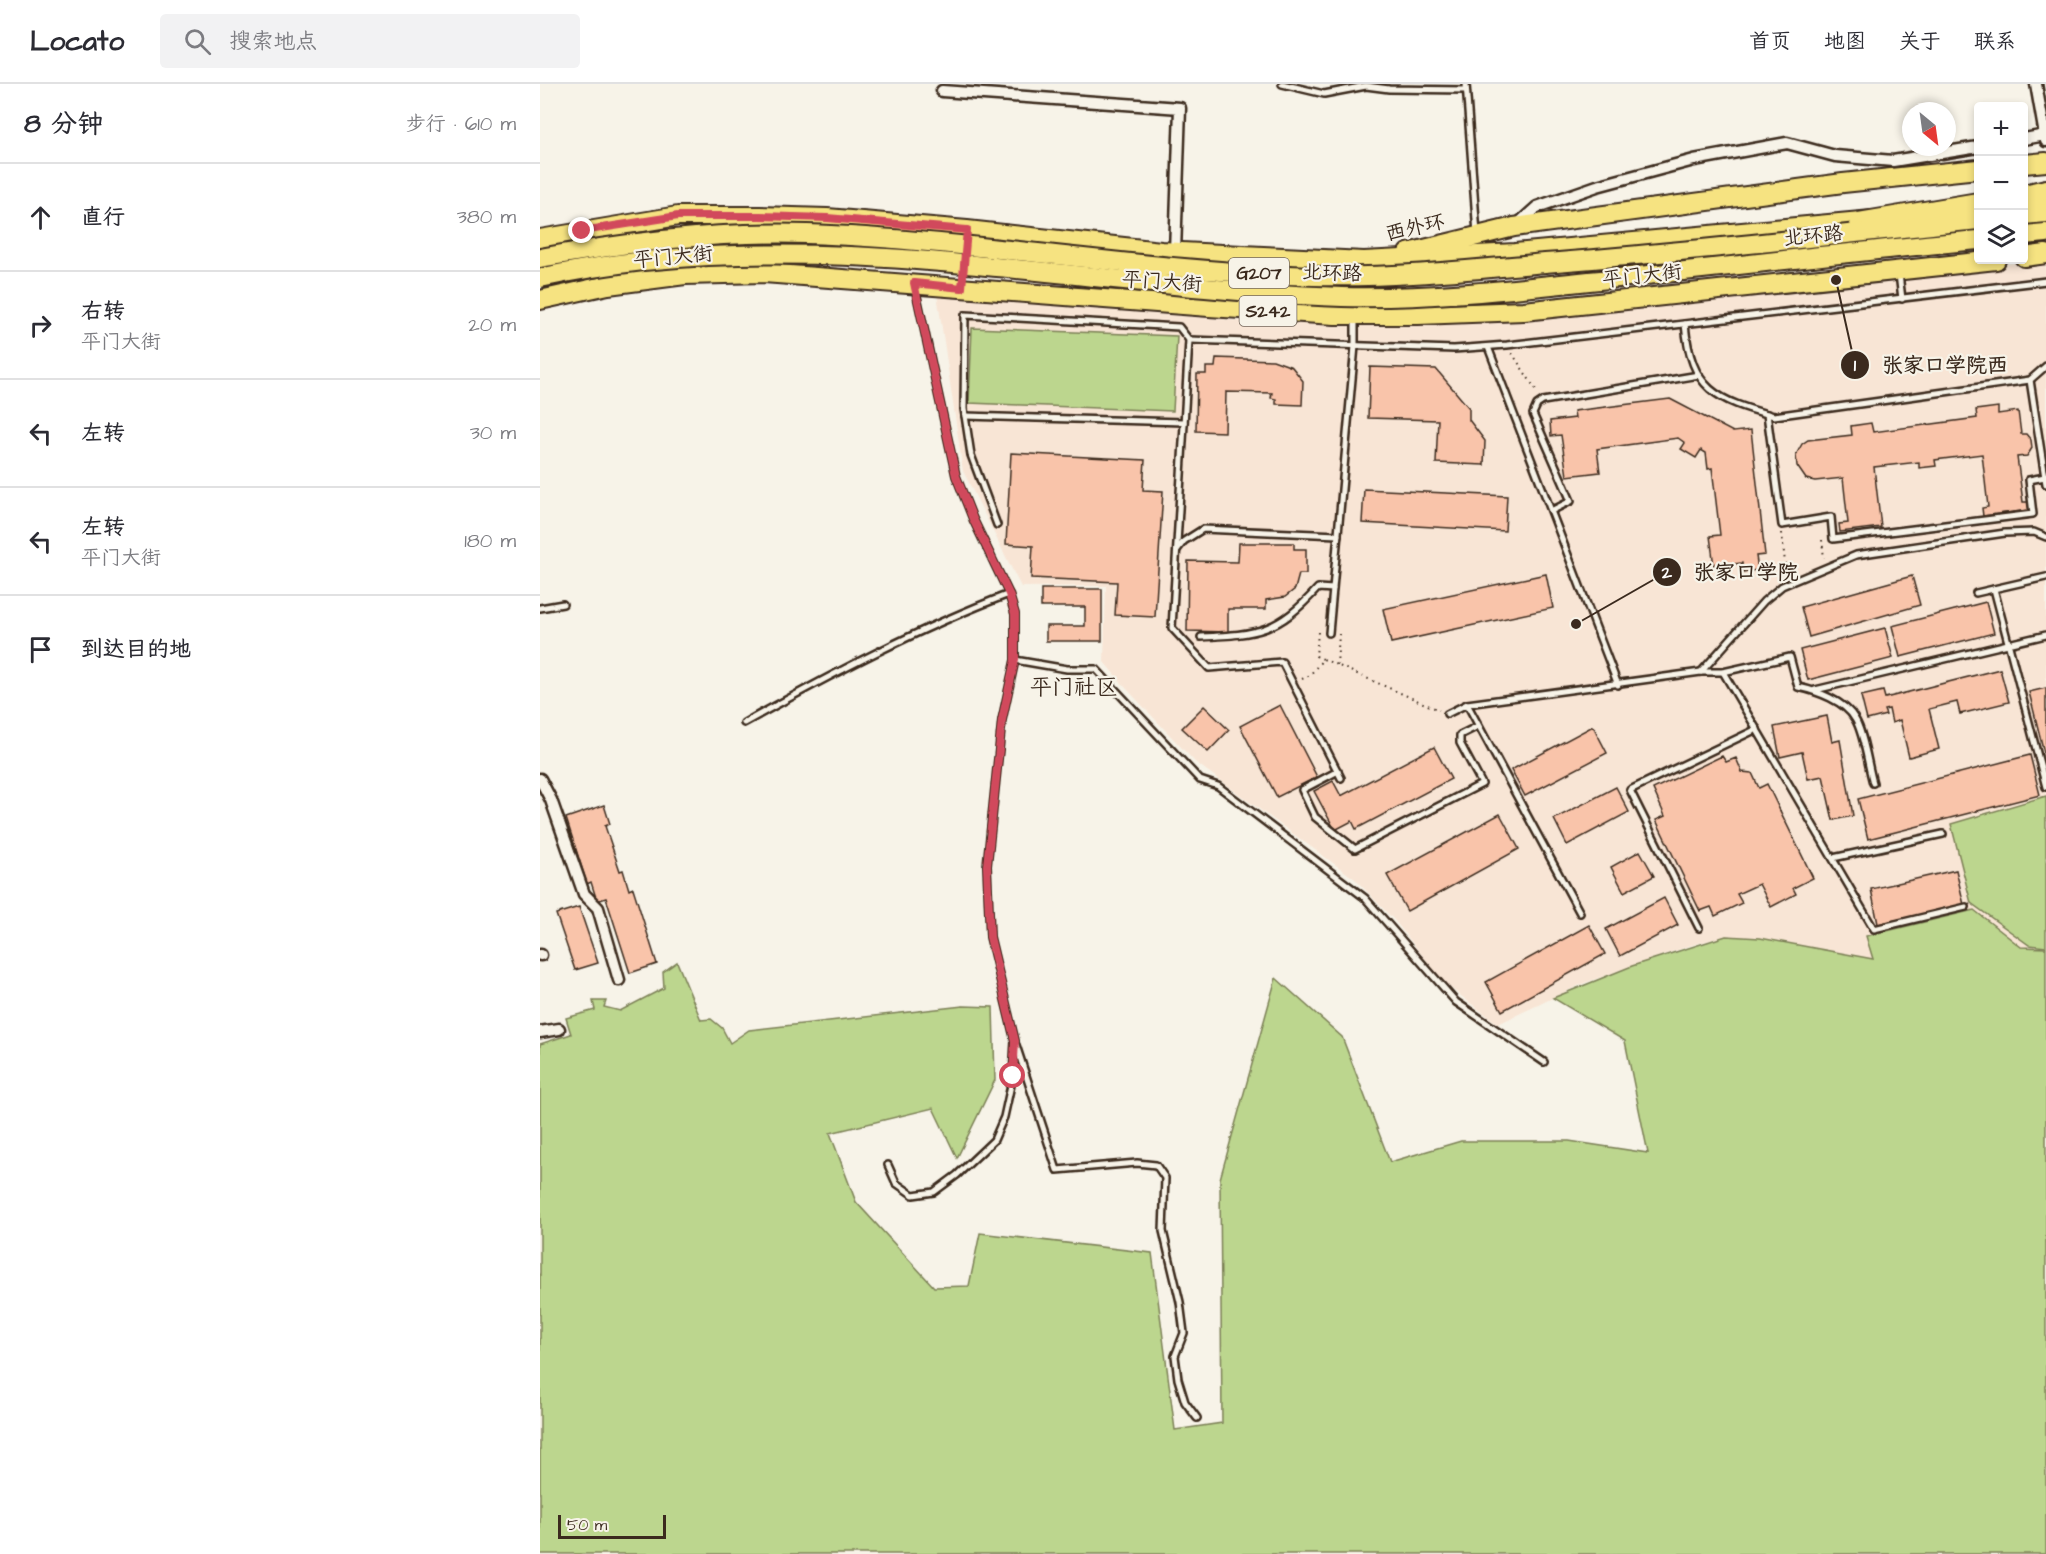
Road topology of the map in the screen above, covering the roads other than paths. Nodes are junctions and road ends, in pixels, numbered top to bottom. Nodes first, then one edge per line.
1 (1282, 84) edge
2 (2036, 84) edge
3 (1466, 87) edge
4 (942, 91) edge
5 (2045, 135) edge
6 (2028, 138) edge
7 (2046, 141) edge
8 (1974, 148) edge
9 (2046, 162) edge
10 (2028, 164) edge
11 (1974, 169) edge
12 (2046, 189) edge
13 (2028, 193) edge
14 (2046, 201) edge
15 (1974, 203) edge
16 (2028, 203) edge
17 (1974, 208) edge
18 (2046, 213) edge
19 (2028, 215) edge
20 (1974, 220) edge
21 (1514, 227) junction
22 (967, 230) junction
23 (2046, 233) edge
24 (1477, 235) junction
25 (2028, 235) edge
26 (540, 239) edge
27 (1974, 240) edge
28 (1175, 252) junction
29 (1667, 253) junction
30 (2046, 254) edge
31 (2028, 256) edge
32 (540, 258) edge
33 (1364, 261) junction
34 (1974, 262) edge
35 (1899, 270) junction
36 (540, 278) edge
37 (2046, 281) edge
38 (914, 283) junction
39 (962, 288) junction
40 (1902, 299) junction
41 (540, 300) edge
42 (1360, 315) junction
43 (1685, 324) junction
44 (1189, 340) junction
45 (1355, 345) junction
46 (1488, 347) junction
47 (2046, 366) edge
48 (1699, 375) junction
49 (2030, 380) junction
50 (1767, 414) junction
51 (965, 416) junction
52 (1184, 422) junction
53 (2045, 477) edge
54 (2046, 484) edge
55 (1552, 510) junction
56 (998, 525) dead end
57 (1338, 535) junction
58 (2046, 537) edge
59 (1176, 551) junction
60 (2046, 577) edge
61 (1994, 589) junction
62 (1333, 590) junction
63 (1976, 593) dead end
64 (1009, 594) junction
65 (563, 604) dead end
66 (540, 609) edge
67 (1329, 633) road end
68 (2046, 635) edge
69 (1201, 638) dead end
70 (2008, 644) junction
71 (1015, 660) junction
72 (1701, 672) junction
73 (1723, 672) junction
74 (1618, 685) junction
75 (1814, 690) junction
76 (1467, 704) junction
77 (1447, 714) road end
78 (744, 723) dead end
79 (1478, 726) junction
80 (1757, 729) junction
81 (1338, 771) junction
82 (540, 778) edge
83 (1341, 778) dead end
84 (1873, 783) dead end
85 (2046, 787) edge
86 (1943, 834) dead end
87 (1833, 858) junction
88 (1966, 907) dead end
89 (1580, 913) dead end
90 (1700, 928) dead end
91 (619, 980) dead end
92 (559, 1029) dead end
93 (540, 1032) edge
94 (1015, 1041) junction
95 (1545, 1062) dead end
96 (888, 1165) dead end
97 (1197, 1418) dead end

1 - 3 lane
2 - 5 street
3 - 24 lane
4 - 28 street
5 - 6 street
5 - 7 street
8 - 21 street
9 - 10 main road
11 - 21 main road, 西外环
12 - 13 main road
14 - 16 main road
15 - 29 main road, bridge
17 - 33 main road, 平门大街
18 - 19 main road
20 - 29 main road, 北环路 / G207, bridge
21 - 24 main road, 西外环
22 - 26 main road, 平门大街
22 - 28 main road, 平门大街
22 - 39 main road
23 - 25 main road
24 - 33 main road, 西外环
27 - 36 main road, 北环路 / G207, bridge
28 - 33 main road, 平门大街
29 - 32 main road, 北环路 / G207, bridge
30 - 31 main road
33 - 42 main road
34 - 35 main road, 平门大街 / S242
35 - 40 lane
35 - 42 main road, 平门大街 / S242
37 - 40 lane
38 - 39 main road, 平门大街 / S242
38 - 41 main road, 平门大街 / S242
38 - 64 lane
39 - 42 main road, 平门大街 / S242
40 - 43 lane
42 - 45 lane
43 - 46 lane
43 - 48 lane
44 - 45 lane
44 - 51 lane
44 - 52 lane
45 - 46 lane
45 - 57 lane
46 - 55 lane
47 - 49 lane
48 - 50 lane
48 - 55 lane
49 - 50 lane
49 - 53 lane
50 - 53 lane
51 - 52 lane
51 - 56 lane
52 - 59 lane
53 - 54 lane
55 - 74 lane
57 - 59 lane
57 - 62 lane
58 - 72 lane
59 - 81 lane
60 - 61 lane
61 - 63 lane
61 - 70 lane
62 - 67 lane
62 - 69 lane
64 - 71 lane
64 - 78 lane
65 - 66 lane
68 - 70 lane
70 - 75 lane
70 - 85 lane
71 - 94 lane
71 - 95 lane
72 - 73 lane
72 - 74 lane
73 - 75 lane
73 - 80 lane
74 - 76 lane
75 - 84 lane
76 - 77 lane
76 - 79 lane
79 - 81 lane
79 - 89 lane
80 - 87 lane
80 - 90 lane
81 - 83 lane
82 - 91 street
86 - 87 lane
87 - 88 lane
92 - 93 street
94 - 96 lane
94 - 97 lane

